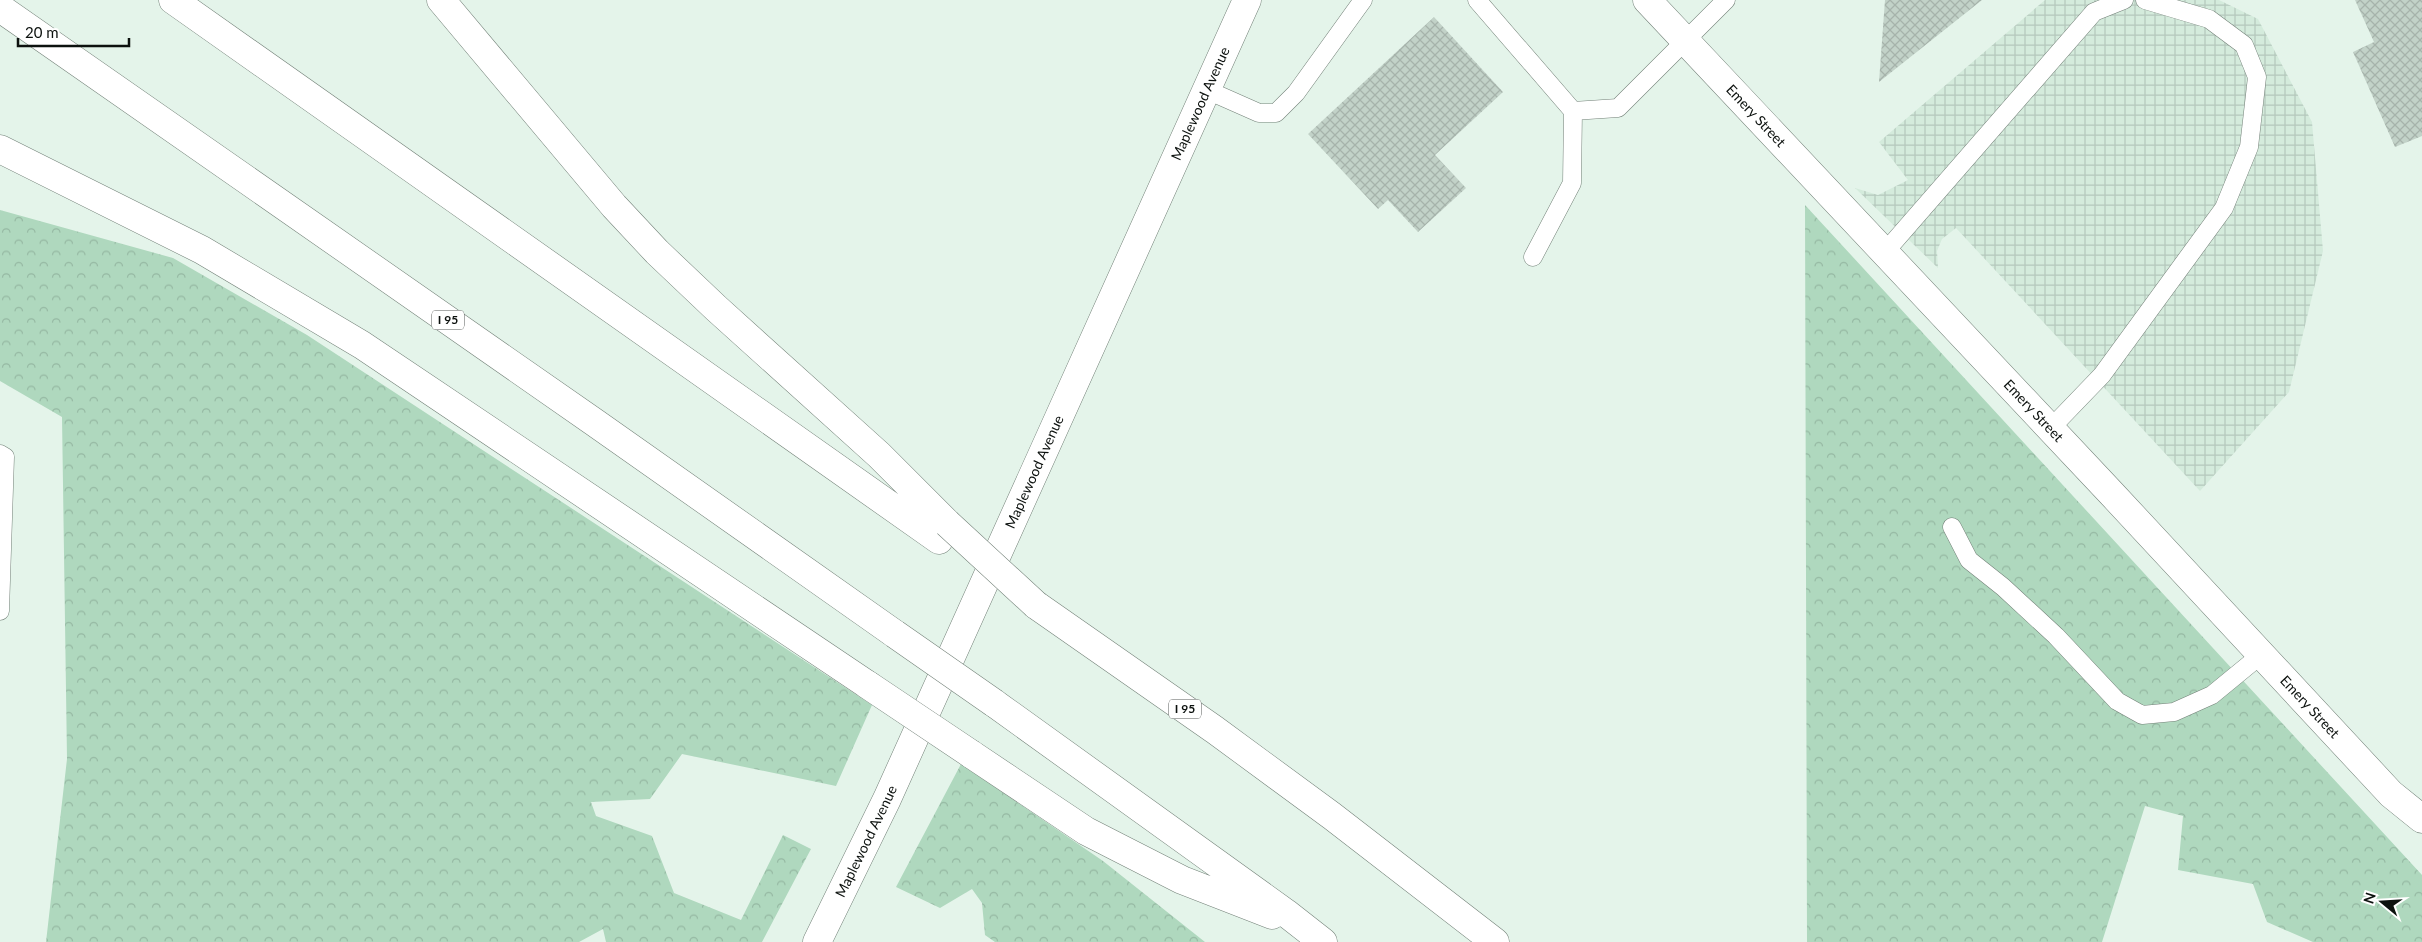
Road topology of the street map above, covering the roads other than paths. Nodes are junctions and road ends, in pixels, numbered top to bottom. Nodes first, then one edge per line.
1 (173, 0) edge
2 (441, 0) edge
3 (1247, 0) edge
4 (1363, 0) edge
5 (1477, 0) edge
6 (1647, 0) edge
7 (1726, 0) edge
8 (2124, 0) edge
9 (2144, 0) edge
10 (0, 8) edge
11 (1686, 41) junction
12 (1207, 90) junction
13 (1573, 111) junction
14 (0, 149) edge
15 (1885, 252) junction
16 (1533, 257) dead end
17 (2050, 428) junction
18 (0, 454) edge
19 (1952, 527) dead end
20 (943, 531) junction
21 (0, 611) edge
22 (2262, 654) junction
23 (2422, 819) edge
24 (1314, 935) edge
25 (817, 942) edge
26 (1495, 942) edge

1 - 20 main road, I 95
2 - 20 main road
3 - 12 main road, Maplewood Avenue
4 - 12 lane
5 - 13 lane
6 - 11 main road, Emery Street
7 - 11 lane
8 - 15 lane
9 - 17 lane
10 - 24 main road, I 95, bridge
11 - 13 lane
11 - 15 main road, Emery Street
12 - 25 main road, Maplewood Avenue
13 - 16 lane
14 - 24 main road, bridge
15 - 17 main road, Emery Street
17 - 22 main road, Emery Street
18 - 21 lane
19 - 22 lane
20 - 26 main road, I 95, bridge
22 - 23 main road, Emery Street

